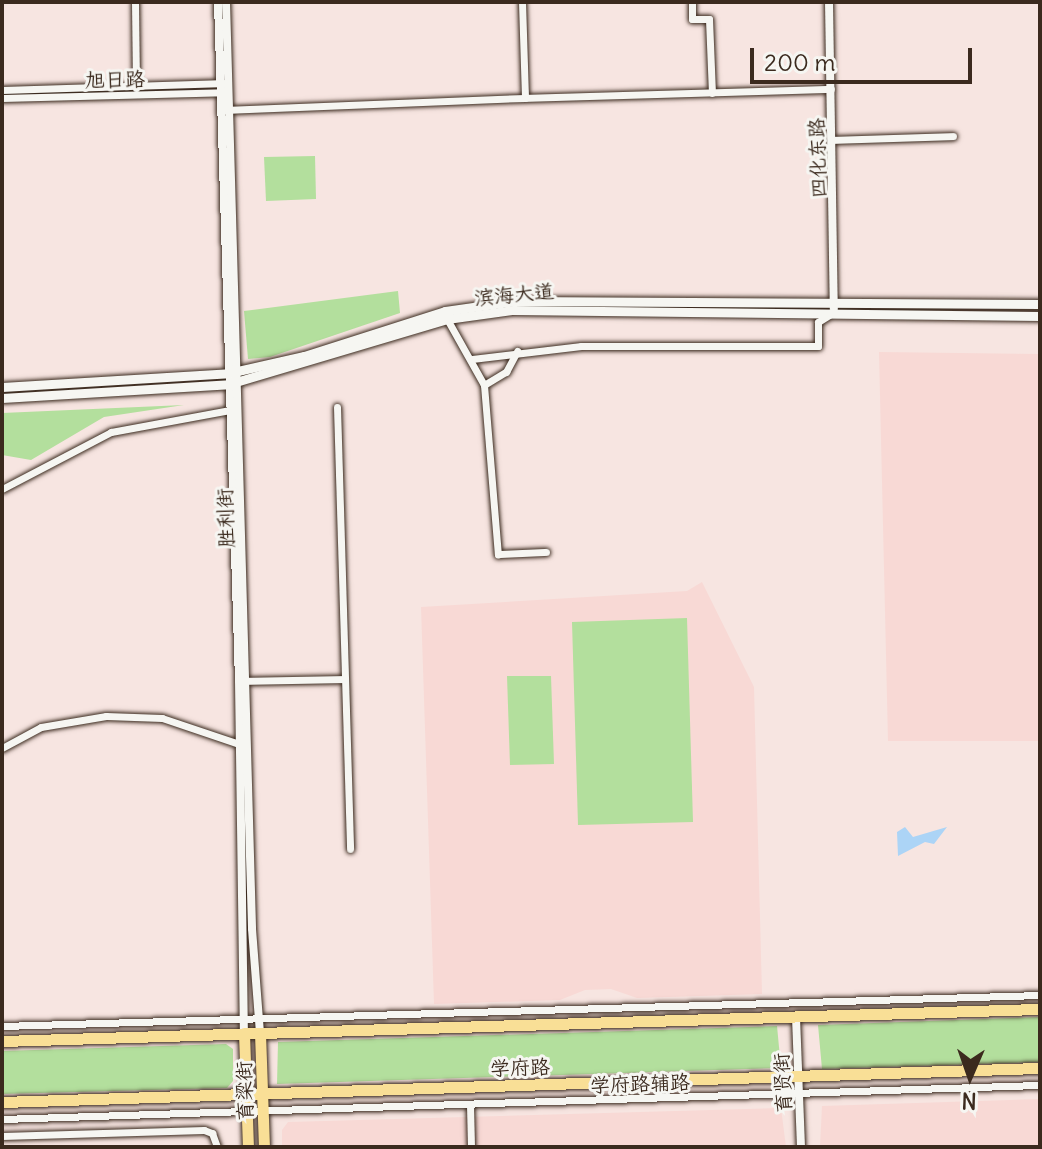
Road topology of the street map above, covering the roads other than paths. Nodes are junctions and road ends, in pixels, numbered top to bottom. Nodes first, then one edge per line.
1 (135, 2) edge
2 (218, 2) edge
3 (226, 2) edge
4 (522, 2) edge
5 (692, 2) edge
6 (829, 2) edge
7 (224, 88) junction
8 (831, 89) junction
9 (2, 90) edge
10 (136, 90) junction
11 (712, 93) junction
12 (2, 98) edge
13 (525, 98) junction
14 (226, 110) junction
15 (953, 136) dead end
16 (833, 140) junction
17 (1040, 304) edge
18 (834, 308) junction
19 (1040, 316) edge
20 (447, 319) junction
21 (517, 351) junction
22 (472, 359) junction
23 (232, 372) junction
24 (233, 384) junction
25 (484, 385) junction
26 (2, 387) edge
27 (2, 398) edge
28 (337, 407) dead end
29 (230, 410) junction
30 (2, 489) edge
31 (546, 552) dead end
32 (343, 679) junction
33 (242, 681) junction
34 (244, 745) junction
35 (2, 748) edge
36 (350, 849) dead end
37 (1040, 995) edge
38 (1040, 1009) edge
39 (796, 1017) junction
40 (257, 1020) junction
41 (2, 1026) edge
42 (245, 1027) junction
43 (260, 1033) junction
44 (2, 1041) edge
45 (1040, 1068) edge
46 (798, 1076) junction
47 (1040, 1085) edge
48 (799, 1093) junction
49 (246, 1094) junction
50 (263, 1094) junction
51 (2, 1102) edge
52 (470, 1105) junction
53 (247, 1110) junction
54 (264, 1110) junction
55 (2, 1119) edge
56 (2, 1136) edge
57 (217, 1147) edge
58 (248, 1147) edge
59 (264, 1147) edge
60 (471, 1147) edge
61 (801, 1147) edge

1 - 10 street
2 - 7 street, 胜利街
3 - 7 street, 胜利街
4 - 13 street
5 - 11 street
6 - 8 street, 四化东路
7 - 10 street, 旭日路
7 - 14 street, 胜利街
8 - 11 street
8 - 16 street, 四化东路
9 - 10 street, 旭日路
10 - 12 street, 旭日路
11 - 13 street
13 - 14 street
14 - 23 street, 胜利街
15 - 16 street
16 - 18 street, 四化东路
17 - 18 main road, 滨海大道
18 - 19 main road, 滨海大道
18 - 20 main road, 滨海大道
18 - 21 street
18 - 23 main road, 滨海大道
20 - 22 street
20 - 24 main road, 滨海大道
21 - 22 street
21 - 25 street
22 - 25 street
23 - 24 street, 胜利街
23 - 26 main road, 滨海大道
24 - 27 main road, 滨海大道
24 - 29 street, 胜利街
24 - 33 street, 胜利街
25 - 31 street
28 - 32 street
29 - 30 street
29 - 33 street, 胜利街
32 - 33 street
32 - 36 street
33 - 34 street, 胜利街
34 - 35 street
34 - 40 street, 胜利街
34 - 42 street, 胜利街
37 - 40 street
38 - 39 highway, 学府路
39 - 43 highway, 学府路
39 - 46 street, 育贤街
40 - 42 street
40 - 43 street, 胜利街
41 - 42 street
42 - 43 highway, 学府路
42 - 44 highway, 学府路
42 - 49 highway, 育梁街
43 - 50 highway, 育梁街
45 - 46 highway, 学府路
46 - 48 street, 育贤街
46 - 50 highway, 学府路
47 - 48 street, 学府路辅路
48 - 52 street, 学府路辅路
48 - 61 street, 育贤街
49 - 50 highway, 学府路
49 - 51 highway, 学府路
49 - 53 highway, 育梁街
50 - 54 highway, 育梁街
52 - 54 street, 学府路辅路
52 - 60 street
53 - 54 street, 学府路辅路
53 - 55 street, 学府路辅路
53 - 58 highway, 育梁街
54 - 59 highway, 育梁街
56 - 57 street

